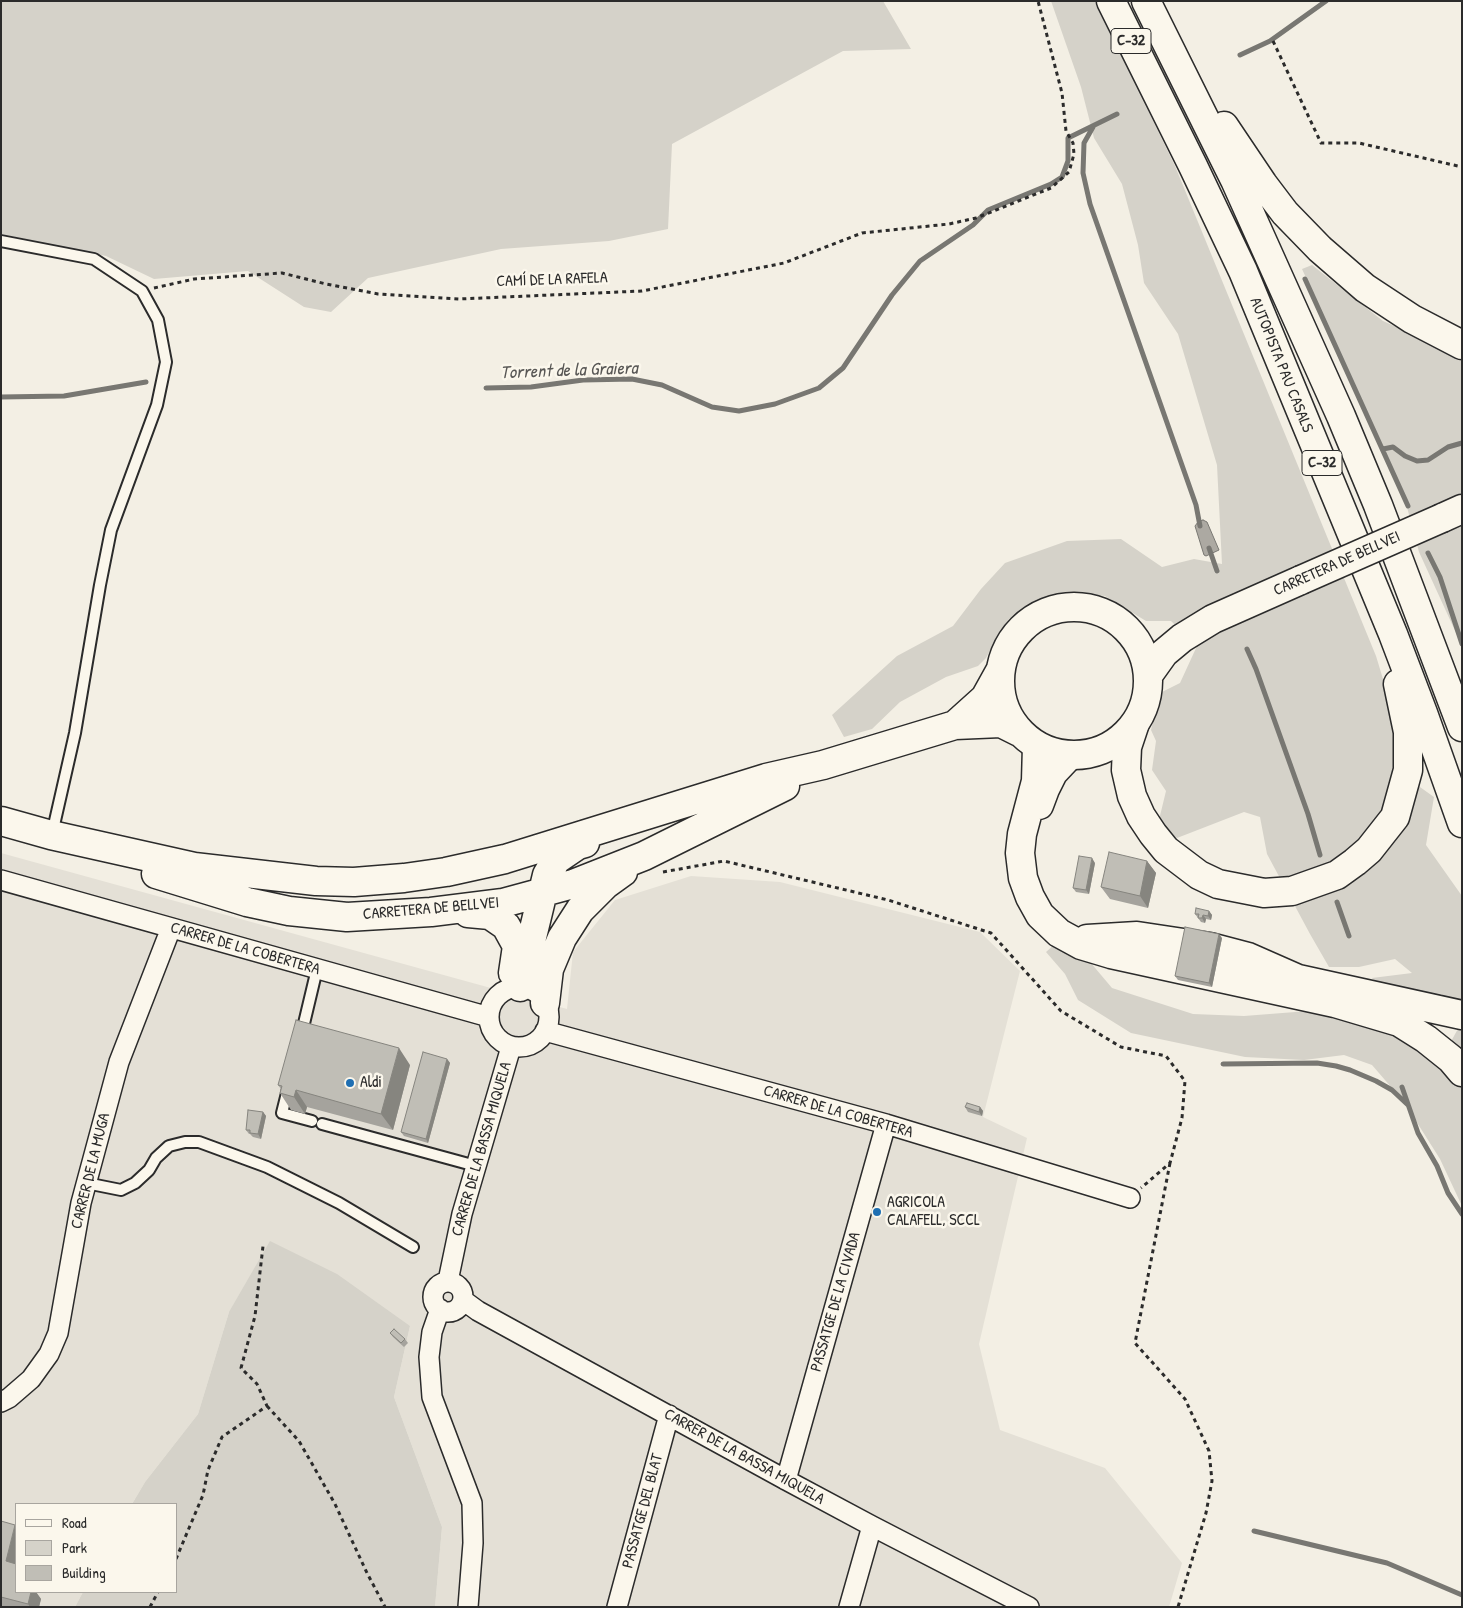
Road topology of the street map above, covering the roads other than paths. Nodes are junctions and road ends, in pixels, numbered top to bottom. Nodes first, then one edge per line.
1 (1111, 1) edge
2 (1146, 1) edge
3 (1193, 94) junction
4 (1, 241) edge
5 (1462, 345) edge
6 (1452, 513) edge
7 (1213, 619) junction
8 (1130, 630) junction
9 (1392, 634) junction
10 (1000, 671) junction
11 (1149, 674) junction
12 (955, 724) junction
13 (1134, 726) junction
14 (1462, 727) edge
15 (1028, 739) junction
16 (1069, 756) junction
17 (823, 765) junction
18 (671, 808) junction
19 (1, 821) edge
20 (1462, 823) edge
21 (51, 835) junction
22 (653, 864) junction
23 (1, 880) edge
24 (543, 892) junction
25 (431, 912) junction
26 (171, 928) junction
27 (317, 969) junction
28 (514, 988) junction
29 (545, 1003) junction
30 (1462, 1015) edge
31 (489, 1017) junction
32 (545, 1031) junction
33 (298, 1046) edge
34 (511, 1047) junction
35 (1462, 1072) edge
36 (291, 1075) edge
37 (886, 1124) junction
38 (476, 1166) junction
39 (86, 1183) junction
40 (1130, 1198) road end
41 (413, 1247) dead end
42 (448, 1281) junction
43 (463, 1300) junction
44 (440, 1310) junction
45 (1, 1402) edge
46 (669, 1416) junction
47 (786, 1480) junction
48 (872, 1526) junction
49 (468, 1607) edge
50 (617, 1607) edge
51 (849, 1607) edge
52 (1029, 1607) edge

1 - 9 main road, AUTOPISTA PAU CASALS / C-32
2 - 3 main road, AUTOPISTA PAU CASALS / C-32
3 - 5 main road
3 - 14 main road, AUTOPISTA PAU CASALS / C-32
4 - 21 lane
6 - 7 main road, CARRETERA DE BELLVEI, bridge
7 - 8 main road, CARRETERA DE BELLVEI
7 - 11 main road, CARRETERA DE BELLVEI
8 - 10 main road
8 - 11 main road
9 - 13 main road
9 - 20 main road, AUTOPISTA PAU CASALS / C-32
10 - 12 main road, CARRETERA DE BELLVEI
10 - 15 main road
11 - 13 main road
12 - 15 main road, CARRETERA DE BELLVEI
12 - 17 main road, CARRETERA DE BELLVEI
13 - 16 main road
15 - 16 main road
15 - 35 main road
16 - 30 main road
17 - 18 main road, CARRETERA DE BELLVEI
17 - 22 main road, CARRETERA DE BELLVEI
18 - 21 main road, CARRETERA DE BELLVEI
18 - 24 main road
19 - 21 main road, CARRETERA DE BELLVEI
21 - 25 main road, CARRETERA DE BELLVEI
22 - 24 main road, CARRETERA DE BELLVEI
22 - 29 main road
23 - 26 street, CARRER DE LA COBERTERA
24 - 25 main road, CARRETERA DE BELLVEI
24 - 28 main road
25 - 28 main road
26 - 27 street, CARRER DE LA COBERTERA
26 - 39 street, CARRER DE LA MUGA
27 - 31 street, CARRER DE LA COBERTERA
27 - 33 lane
28 - 29 street
28 - 31 street
29 - 32 street
31 - 34 street
32 - 34 street
32 - 37 street, CARRER DE LA COBERTERA
34 - 38 street, CARRER DE LA BASSA MIQUELA
36 - 38 lane
37 - 40 street, CARRER DE LA COBERTERA
37 - 47 street, PASSATGE DE LA CIVADA
38 - 42 street, CARRER DE LA BASSA MIQUELA
39 - 41 lane
39 - 45 street, CARRER DE LA MUGA
42 - 43 street
42 - 44 street
43 - 44 street
43 - 46 street, CARRER DE LA BASSA MIQUELA
44 - 49 street
46 - 47 street, CARRER DE LA BASSA MIQUELA
46 - 50 street, PASSATGE DEL BLAT
47 - 48 street, CARRER DE LA BASSA MIQUELA
48 - 51 street
48 - 52 street, CARRER DE LA BASSA MIQUELA

